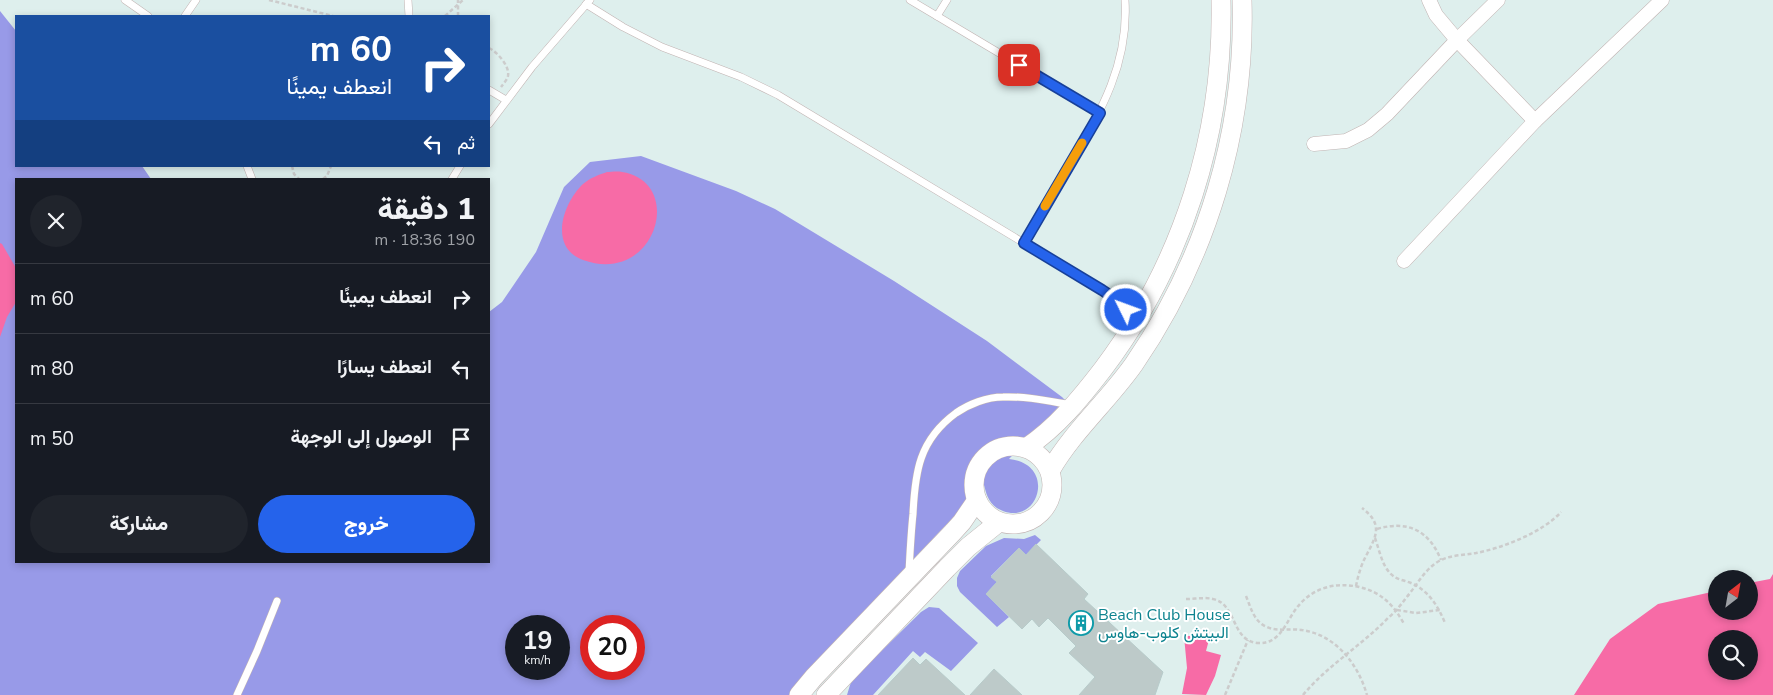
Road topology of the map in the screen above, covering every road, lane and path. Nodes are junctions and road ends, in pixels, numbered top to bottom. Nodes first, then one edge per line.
1 (125, 0) edge
2 (196, 0) edge
3 (269, 0) edge
4 (408, 0) edge
5 (458, 0) edge
6 (463, 0) edge
7 (910, 0) edge
8 (947, 0) edge
9 (1125, 0) edge
10 (1221, 0) edge
11 (1242, 0) edge
12 (1429, 0) edge
13 (1498, 0) edge
14 (1662, 0) edge
15 (588, 2) edge
16 (458, 4) junction
17 (147, 15) edge
18 (186, 15) edge
19 (329, 15) edge
20 (408, 15) edge
21 (446, 15) edge
22 (458, 15) edge
23 (938, 16) junction
24 (1457, 40) junction
25 (490, 49) edge
26 (490, 91) edge
27 (496, 94) junction
28 (506, 100) junction
29 (1100, 113) junction
30 (1535, 121) junction
31 (490, 123) edge
32 (1314, 144) dead end
33 (292, 167) edge
34 (331, 167) edge
35 (459, 167) edge
36 (298, 178) edge
37 (325, 178) edge
38 (453, 178) edge
39 (1024, 243) junction
40 (1404, 261) dead end
41 (1135, 324) junction
42 (1074, 405) junction
43 (1026, 448) junction
44 (1050, 471) junction
45 (977, 500) junction
46 (1362, 508) dead end
47 (1561, 512) dead end
48 (1000, 522) junction
49 (1377, 529) junction
50 (1375, 538) junction
51 (1441, 560) junction
52 (909, 577) junction
53 (1416, 585) junction
54 (1356, 586) junction
55 (1246, 596) dead end
56 (1186, 599) dead end
57 (277, 601) dead end
58 (1396, 610) junction
59 (1440, 610) junction
60 (1445, 623) dead end
61 (1404, 624) dead end
62 (1284, 629) junction
63 (1248, 640) junction
64 (1346, 655) junction
65 (830, 694) edge
66 (237, 695) edge
67 (799, 695) edge
68 (1225, 695) edge
69 (1303, 695) edge
70 (1367, 695) edge

1 - 17 lane
2 - 18 lane
3 - 19 path
4 - 20 lane
5 - 16 path
6 - 16 path
7 - 23 lane
8 - 23 lane
9 - 29 lane
10 - 41 street
11 - 44 street
12 - 24 street
13 - 24 street
14 - 30 street
15 - 28 lane
15 - 39 lane
16 - 21 path
16 - 22 path
23 - 29 lane
24 - 30 street
24 - 32 street
25 - 27 path
26 - 27 lane
27 - 28 lane
28 - 31 lane
29 - 39 lane
30 - 40 street
33 - 36 path
34 - 37 path
35 - 38 lane
39 - 41 lane
41 - 42 street
42 - 43 street
42 - 52 lane
43 - 44 street
43 - 45 street
44 - 48 street
45 - 48 street
45 - 52 street
46 - 49 path
47 - 51 path
48 - 65 street
49 - 50 path
49 - 51 path
50 - 53 path
50 - 54 path
51 - 53 path
52 - 67 street
53 - 58 path
53 - 59 path
54 - 58 path
54 - 62 path
55 - 62 path
56 - 63 path
57 - 66 lane
58 - 59 path
58 - 61 path
58 - 64 path
59 - 60 path
62 - 63 path
62 - 64 path
63 - 68 path
64 - 69 path
64 - 70 path

